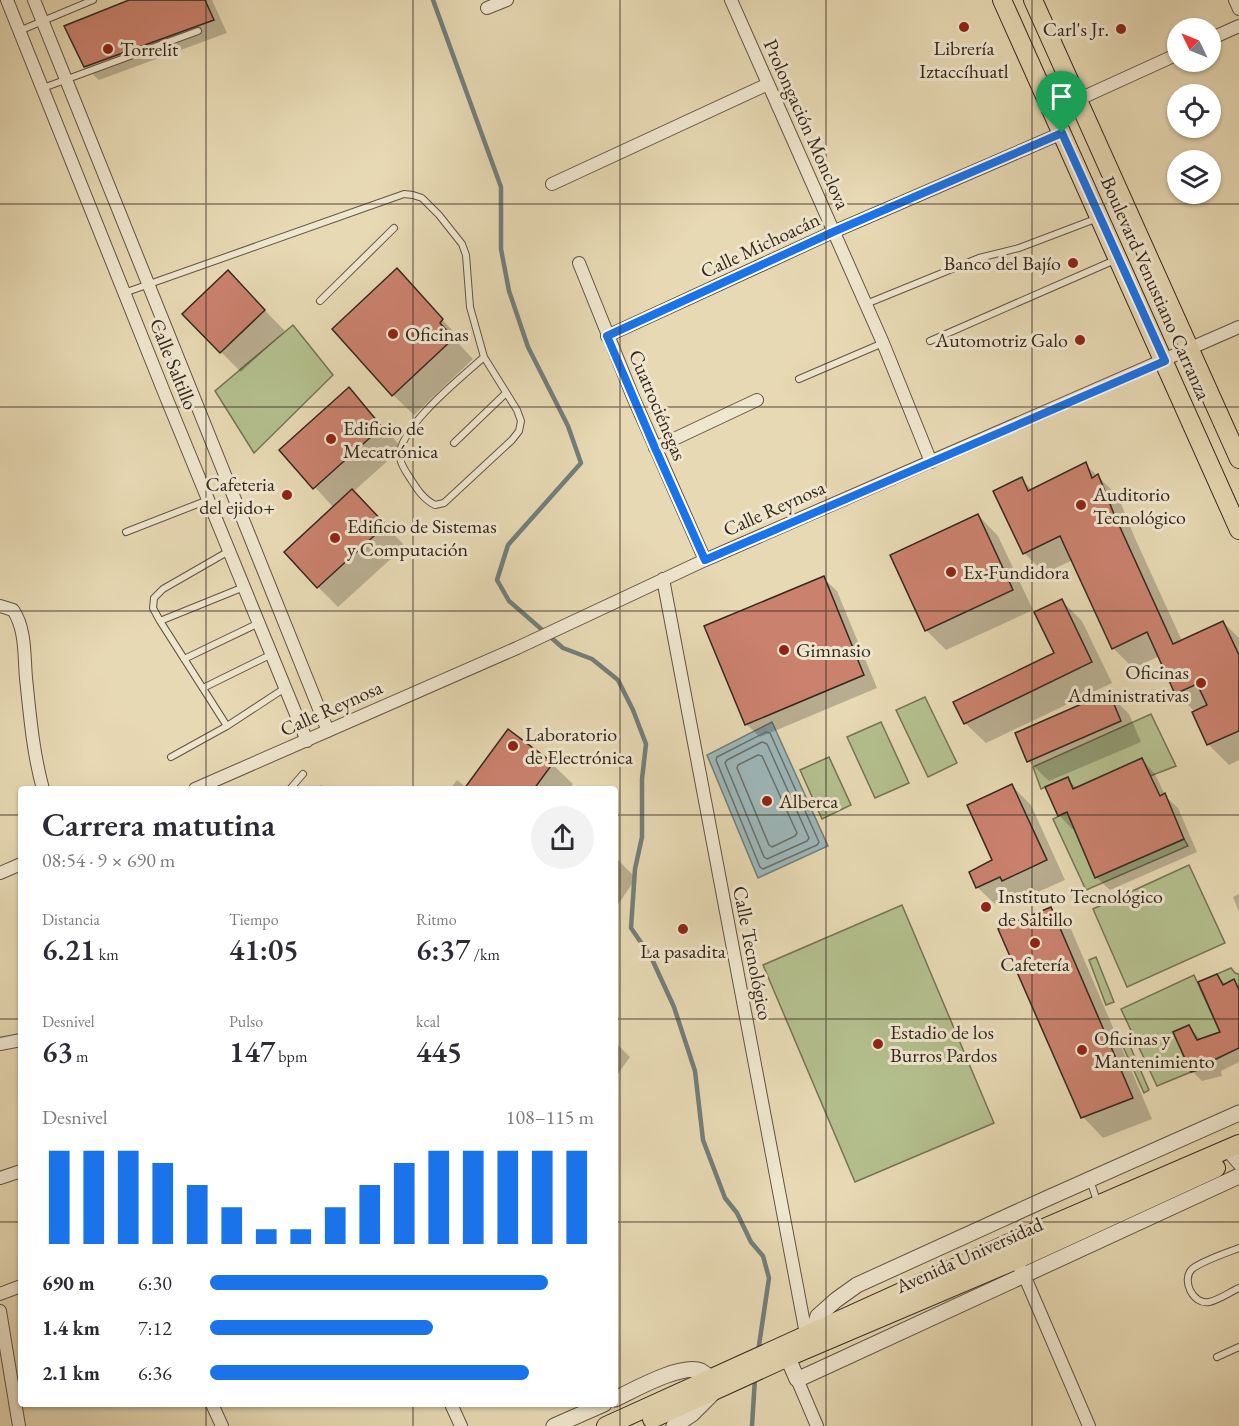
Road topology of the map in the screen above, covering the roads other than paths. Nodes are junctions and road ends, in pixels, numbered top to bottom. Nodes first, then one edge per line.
1 (7, 0) edge
2 (34, 0) edge
3 (93, 0) edge
4 (507, 0) edge
5 (731, 0) edge
6 (1002, 0) edge
7 (1033, 0) edge
8 (1234, 0) edge
9 (86, 2) edge
10 (487, 8) dead end
11 (1239, 9) edge
12 (43, 22) junction
13 (1239, 26) edge
14 (19, 31) junction
15 (198, 31) dead end
16 (1221, 34) edge
17 (1167, 59) edge
18 (67, 81) junction
19 (768, 84) junction
20 (43, 88) junction
21 (1077, 100) junction
22 (1062, 133) junction
23 (552, 184) dead end
24 (1100, 217) junction
25 (394, 228) dead end
26 (833, 232) junction
27 (1119, 259) junction
28 (579, 263) dead end
29 (148, 284) junction
30 (124, 293) junction
31 (320, 301) dead end
32 (865, 305) junction
33 (1239, 327) edge
34 (607, 336) junction
35 (930, 341) dead end
36 (882, 343) junction
37 (1190, 350) junction
38 (484, 357) junction
39 (1165, 361) junction
40 (799, 379) dead end
41 (506, 393) junction
42 (757, 400) dead end
43 (454, 442) dead end
44 (655, 448) junction
45 (1239, 459) edge
46 (931, 462) junction
47 (208, 500) junction
48 (1239, 530) edge
49 (126, 532) dead end
50 (229, 551) junction
51 (705, 560) junction
52 (663, 579) junction
53 (244, 587) junction
54 (0, 606) edge
55 (160, 621) junction
56 (259, 623) junction
57 (272, 654) junction
58 (184, 659) junction
59 (203, 688) junction
60 (285, 688) junction
61 (227, 726) junction
62 (328, 730) junction
63 (307, 741) junction
64 (171, 757) dead end
65 (303, 774) dead end
66 (42, 786) edge
67 (202, 786) edge
68 (293, 786) edge
69 (18, 865) edge
70 (0, 873) edge
71 (18, 1041) edge
72 (0, 1044) edge
73 (1239, 1113) edge
74 (1236, 1158) edge
75 (18, 1172) edge
76 (0, 1178) edge
77 (1090, 1179) junction
78 (1098, 1205) junction
79 (1239, 1248) edge
80 (1015, 1260) junction
81 (18, 1287) edge
82 (1239, 1288) edge
83 (0, 1294) edge
84 (0, 1311) edge
85 (810, 1333) junction
86 (1239, 1347) edge
87 (778, 1355) junction
88 (1217, 1357) dead end
89 (797, 1378) junction
90 (713, 1384) junction
91 (17, 1390) edge
92 (618, 1398) edge
93 (213, 1407) edge
94 (453, 1407) edge
95 (597, 1407) edge
96 (19, 1426) edge
97 (222, 1426) edge
98 (461, 1426) edge
99 (554, 1426) edge
100 (606, 1426) edge
101 (635, 1426) edge
102 (674, 1426) edge
103 (817, 1426) edge
104 (1089, 1426) edge

1 - 14 street, Calle Saltillo
2 - 12 street, Calle Saltillo
3 - 9 lane
4 - 10 street
5 - 19 street, Prolongación Monclova
6 - 22 main road, Boulevard Venustiano Carranza
7 - 21 main road, Boulevard Venustiano Carranza
8 - 11 street
9 - 12 lane
12 - 14 lane
12 - 18 street, Calle Saltillo
13 - 16 street
14 - 20 street, Calle Saltillo
15 - 18 lane
17 - 21 street
18 - 20 lane
18 - 29 street, Calle Saltillo
19 - 23 street
19 - 26 street, Prolongación Monclova
20 - 30 street, Calle Saltillo
21 - 37 main road, Boulevard Venustiano Carranza
22 - 24 main road, Boulevard Venustiano Carranza
22 - 26 street, Calle Michoacán
24 - 27 main road, Boulevard Venustiano Carranza
24 - 32 lane
25 - 31 lane
26 - 32 street, Prolongación Monclova
26 - 34 street, Calle Michoacán
27 - 35 lane
27 - 39 main road, Boulevard Venustiano Carranza
28 - 34 street, Cuatrociénegas
29 - 30 lane
29 - 38 lane
29 - 62 street, Calle Saltillo
30 - 47 street, Calle Saltillo
32 - 36 street, Prolongación Monclova
33 - 37 street, Calle Reynosa
34 - 44 street, Cuatrociénegas
36 - 40 lane
36 - 46 street, Prolongación Monclova
37 - 39 street, Calle Reynosa
37 - 45 main road, Boulevard Venustiano Carranza
38 - 41 lane
38 - 41 lane
39 - 46 street, Calle Reynosa
39 - 48 main road, Boulevard Venustiano Carranza
41 - 43 lane
42 - 44 street
44 - 51 street, Cuatrociénegas
46 - 51 street, Calle Reynosa
47 - 49 lane
47 - 50 street, Calle Saltillo
50 - 53 street, Calle Saltillo
50 - 55 lane
51 - 52 street, Calle Reynosa
52 - 62 street, Calle Reynosa
52 - 85 street, Calle Tecnológico
53 - 55 lane
53 - 56 street, Calle Saltillo
54 - 66 street
55 - 58 lane
56 - 57 street, Calle Saltillo
56 - 58 lane
57 - 59 lane
57 - 60 street, Calle Saltillo
58 - 59 lane
59 - 61 lane
60 - 61 lane
60 - 63 street, Calle Saltillo
61 - 64 lane
62 - 63 street, Calle Reynosa
63 - 67 street, Calle Reynosa
65 - 68 lane
69 - 70 street
71 - 72 street
73 - 77 street, Avenida Universidad
74 - 78 main road, Avenida Universidad
74 - 80 main road, Avenida Universidad
75 - 76 street
77 - 78 lane
77 - 85 street, Avenida Universidad
78 - 80 main road, Avenida Universidad
79 - 82 lane
80 - 85 main road, Avenida Universidad
80 - 87 main road, Avenida Universidad
80 - 89 street, Avenida Universidad
80 - 104 street
81 - 83 street
84 - 91 street
85 - 87 main road, Avenida Universidad
86 - 88 lane
87 - 89 street
87 - 90 main road, Avenida Universidad
89 - 103 street
90 - 92 street
90 - 100 main road, Avenida Universidad
90 - 101 main road, Avenida Universidad
90 - 102 street, Avenida Universidad
91 - 96 street
93 - 97 street
94 - 98 street
95 - 99 street

